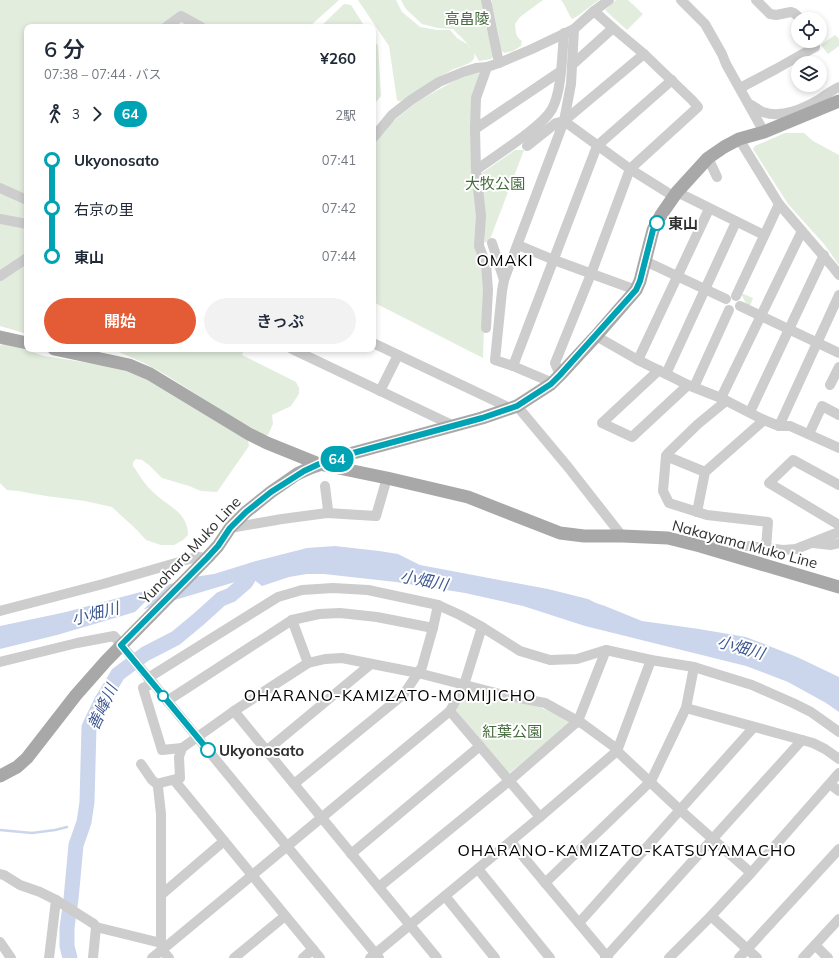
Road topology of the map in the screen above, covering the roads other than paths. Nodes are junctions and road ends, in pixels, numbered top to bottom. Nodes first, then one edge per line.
1 (486, 0) edge
2 (609, 0) edge
3 (681, 0) edge
4 (756, 0) edge
5 (594, 11) junction
6 (791, 12) edge
7 (170, 24) edge
8 (196, 24) edge
9 (613, 28) junction
10 (574, 29) junction
11 (564, 33) junction
12 (813, 48) edge
13 (644, 54) junction
14 (499, 63) junction
15 (572, 65) junction
16 (487, 67) junction
17 (561, 71) junction
18 (672, 80) junction
19 (839, 87) edge
20 (740, 88) junction
21 (839, 101) edge
22 (749, 104) junction
23 (564, 122) junction
24 (475, 129) junction
25 (764, 132) junction
26 (376, 134) edge
27 (739, 139) junction
28 (527, 146) dead end
29 (597, 146) junction
30 (708, 158) junction
31 (630, 169) junction
32 (476, 170) junction
33 (717, 177) dead end
34 (0, 188) edge
35 (675, 194) junction
36 (24, 199) edge
37 (779, 204) junction
38 (709, 209) junction
39 (0, 219) edge
40 (736, 222) junction
41 (24, 223) edge
42 (802, 232) junction
43 (764, 235) junction
44 (492, 243) dead end
45 (518, 245) junction
46 (824, 255) junction
47 (24, 260) edge
48 (554, 260) junction
49 (645, 261) junction
50 (591, 274) junction
51 (839, 275) edge
52 (0, 276) edge
53 (678, 276) junction
54 (504, 280) junction
55 (706, 289) junction
56 (636, 290) junction
57 (839, 295) edge
58 (736, 296) junction
59 (726, 299) junction
60 (740, 306) junction
61 (729, 310) junction
62 (761, 315) junction
63 (486, 328) dead end
64 (789, 328) junction
65 (596, 336) junction
66 (0, 337) edge
67 (24, 342) edge
68 (817, 342) junction
69 (376, 344) edge
70 (68, 352) edge
71 (298, 352) edge
72 (839, 353) edge
73 (398, 355) junction
74 (638, 360) junction
75 (513, 366) junction
76 (839, 366) edge
77 (663, 372) junction
78 (555, 379) junction
79 (830, 385) dead end
80 (691, 386) junction
81 (380, 391) junction
82 (724, 400) junction
83 (514, 407) junction
84 (750, 412) junction
85 (839, 415) edge
86 (764, 420) junction
87 (454, 426) junction
88 (779, 426) junction
89 (809, 434) junction
90 (839, 448) edge
91 (666, 456) junction
92 (319, 464) junction
93 (705, 472) junction
94 (387, 478) junction
95 (839, 485) edge
96 (325, 486) dead end
97 (697, 512) junction
98 (327, 513) junction
99 (839, 525) edge
100 (230, 528) junction
101 (839, 532) edge
102 (622, 536) junction
103 (811, 543) junction
104 (839, 543) edge
105 (700, 546) junction
106 (766, 548) junction
107 (207, 558) junction
108 (839, 587) edge
109 (438, 605) junction
110 (0, 611) edge
111 (292, 620) junction
112 (482, 627) junction
113 (433, 628) junction
114 (121, 645) junction
115 (606, 650) junction
116 (651, 660) junction
117 (0, 662) edge
118 (308, 663) junction
119 (371, 664) junction
120 (694, 667) junction
121 (418, 674) junction
122 (150, 680) junction
123 (464, 685) junction
124 (167, 701) junction
125 (686, 708) junction
126 (234, 711) junction
127 (450, 711) junction
128 (578, 721) junction
129 (754, 727) junction
130 (839, 732) edge
131 (198, 738) junction
132 (802, 740) junction
133 (480, 746) junction
134 (182, 748) junction
135 (266, 751) junction
136 (617, 751) junction
137 (839, 759) edge
138 (141, 764) dead end
139 (839, 773) edge
140 (0, 776) edge
141 (174, 780) junction
142 (509, 781) junction
143 (651, 781) junction
144 (294, 784) junction
145 (830, 784) junction
146 (158, 785) junction
147 (839, 791) edge
148 (680, 810) junction
149 (540, 817) junction
150 (322, 818) junction
151 (713, 838) junction
152 (224, 841) junction
153 (511, 842) junction
154 (287, 846) junction
155 (839, 849) edge
156 (351, 854) junction
157 (478, 869) junction
158 (751, 873) junction
159 (0, 874) edge
160 (252, 875) junction
161 (545, 883) junction
162 (379, 887) junction
163 (161, 895) junction
164 (445, 896) junction
165 (56, 900) junction
166 (285, 916) junction
167 (711, 916) junction
168 (839, 919) edge
169 (579, 923) junction
170 (95, 925) junction
171 (410, 925) junction
172 (0, 942) edge
173 (815, 946) junction
174 (313, 949) junction
175 (748, 949) junction
176 (164, 950) edge
177 (375, 956) edge
178 (11, 958) edge
179 (49, 958) edge
180 (93, 958) edge
181 (152, 958) edge
182 (234, 958) edge
183 (302, 958) edge
184 (320, 958) edge
185 (437, 958) edge
186 (494, 958) edge
187 (550, 958) edge
188 (606, 958) edge
189 (670, 958) edge
190 (739, 958) edge
191 (757, 958) edge
192 (803, 958) edge
193 (828, 958) edge

1 - 14 street
2 - 5 street
3 - 20 street
4 - 6 street
5 - 9 street
5 - 10 street
7 - 8 street
9 - 13 street
9 - 15 street
10 - 11 street
10 - 15 street
11 - 14 street
11 - 17 street
12 - 20 street
13 - 18 street
13 - 23 street
14 - 16 street
15 - 23 street
16 - 24 street
16 - 26 street
17 - 24 street
17 - 32 street
18 - 29 street
18 - 31 street
19 - 22 street
20 - 22 street
21 - 25 main road
22 - 25 street
23 - 28 street
23 - 29 street
23 - 45 street
24 - 32 street
25 - 27 main road
27 - 30 main road
27 - 37 street
29 - 31 street
29 - 48 street
30 - 33 street
30 - 35 main road
31 - 35 street
31 - 50 street
32 - 63 street
34 - 36 street
35 - 38 street
35 - 49 main road
37 - 42 street
37 - 43 street
38 - 40 street
38 - 53 street
39 - 41 street
40 - 43 street
40 - 55 street
42 - 46 street
42 - 62 street
43 - 58 street
44 - 54 street
45 - 48 street
45 - 54 street
46 - 51 street
46 - 64 street
47 - 52 street
48 - 50 street
48 - 75 street
49 - 53 street
49 - 56 main road
50 - 56 street
50 - 78 street
53 - 55 street
53 - 74 street
54 - 75 street
55 - 59 street
55 - 77 street
56 - 65 main road, Yunohara Muko Line
57 - 68 street
58 - 59 street
58 - 60 street
59 - 61 street
60 - 61 street
60 - 62 street
61 - 80 street
62 - 64 street
62 - 82 street
64 - 68 street
64 - 84 street
65 - 74 street
65 - 78 main road, Yunohara Muko Line
66 - 67 main road
68 - 72 street
68 - 88 street
69 - 73 street
70 - 92 main road, Nakayama Muko Line
71 - 81 street
73 - 81 street
73 - 83 street
74 - 77 street
75 - 78 street
76 - 79 street
77 - 80 street
77 - 80 street
78 - 83 main road, Yunohara Muko Line
80 - 82 street
81 - 87 street
82 - 84 street
82 - 91 street
83 - 87 main road, Yunohara Muko Line
83 - 102 street
84 - 86 street
85 - 89 street
86 - 88 street
86 - 93 street
87 - 92 main road, Yunohara Muko Line
88 - 89 street
89 - 90 street
91 - 93 street
91 - 97 street
92 - 94 main road, Nakayama Muko Line
92 - 100 main road, Yunohara Muko Line
93 - 97 street
94 - 98 street
94 - 102 main road, Nakayama Muko Line
95 - 99 street
96 - 98 street
97 - 106 street
98 - 100 street
100 - 107 main road, Yunohara Muko Line
101 - 103 street
102 - 105 main road, Nakayama Muko Line
103 - 104 street
103 - 106 street
105 - 106 street
105 - 108 main road, Nakayama Muko Line
107 - 110 street
107 - 114 main road, Yunohara Muko Line
109 - 112 street
109 - 113 street
109 - 122 street
111 - 113 street
111 - 118 street
111 - 124 street
112 - 115 street
112 - 123 street
113 - 121 street
114 - 117 street
114 - 122 street
114 - 140 main road, Yunohara Muko Line
115 - 116 street
115 - 128 street
116 - 120 street
116 - 136 street
118 - 119 street
118 - 126 street
119 - 121 street
119 - 135 street
120 - 125 street
120 - 130 street
121 - 123 street
121 - 144 street
122 - 124 street
122 - 134 street
123 - 127 street
123 - 128 street
124 - 131 street
125 - 129 street
125 - 143 street
126 - 131 street
126 - 135 street
127 - 133 street
127 - 150 street
128 - 136 street
128 - 142 street
129 - 132 street
129 - 148 street
131 - 134 street
131 - 154 street
132 - 137 street
132 - 151 street
133 - 142 street
133 - 156 street
134 - 141 street
135 - 144 street
136 - 143 street
136 - 149 street
138 - 146 street
139 - 145 street
141 - 146 street
141 - 152 street
142 - 149 street
142 - 162 street
143 - 148 street
143 - 161 street
144 - 150 street
145 - 147 street
145 - 158 street
146 - 163 street
148 - 151 street
148 - 169 street
149 - 153 street
150 - 154 street
150 - 156 street
151 - 158 street
151 - 188 street
152 - 160 street
152 - 163 street
153 - 157 street
153 - 161 street
154 - 160 street
154 - 177 street
155 - 175 street
156 - 162 street
157 - 164 street
157 - 187 street
158 - 167 street
159 - 165 street
160 - 166 street
160 - 176 street
161 - 169 street
162 - 171 street
163 - 176 street
164 - 171 street
164 - 186 street
165 - 170 street
165 - 179 street
166 - 174 street
166 - 182 street
167 - 175 street
167 - 189 street
168 - 173 street
169 - 188 street
170 - 176 street
170 - 180 street
171 - 177 street
171 - 185 street
172 - 178 street
173 - 192 street
173 - 193 street
174 - 183 street
174 - 184 street
175 - 190 street
175 - 191 street
176 - 181 street

